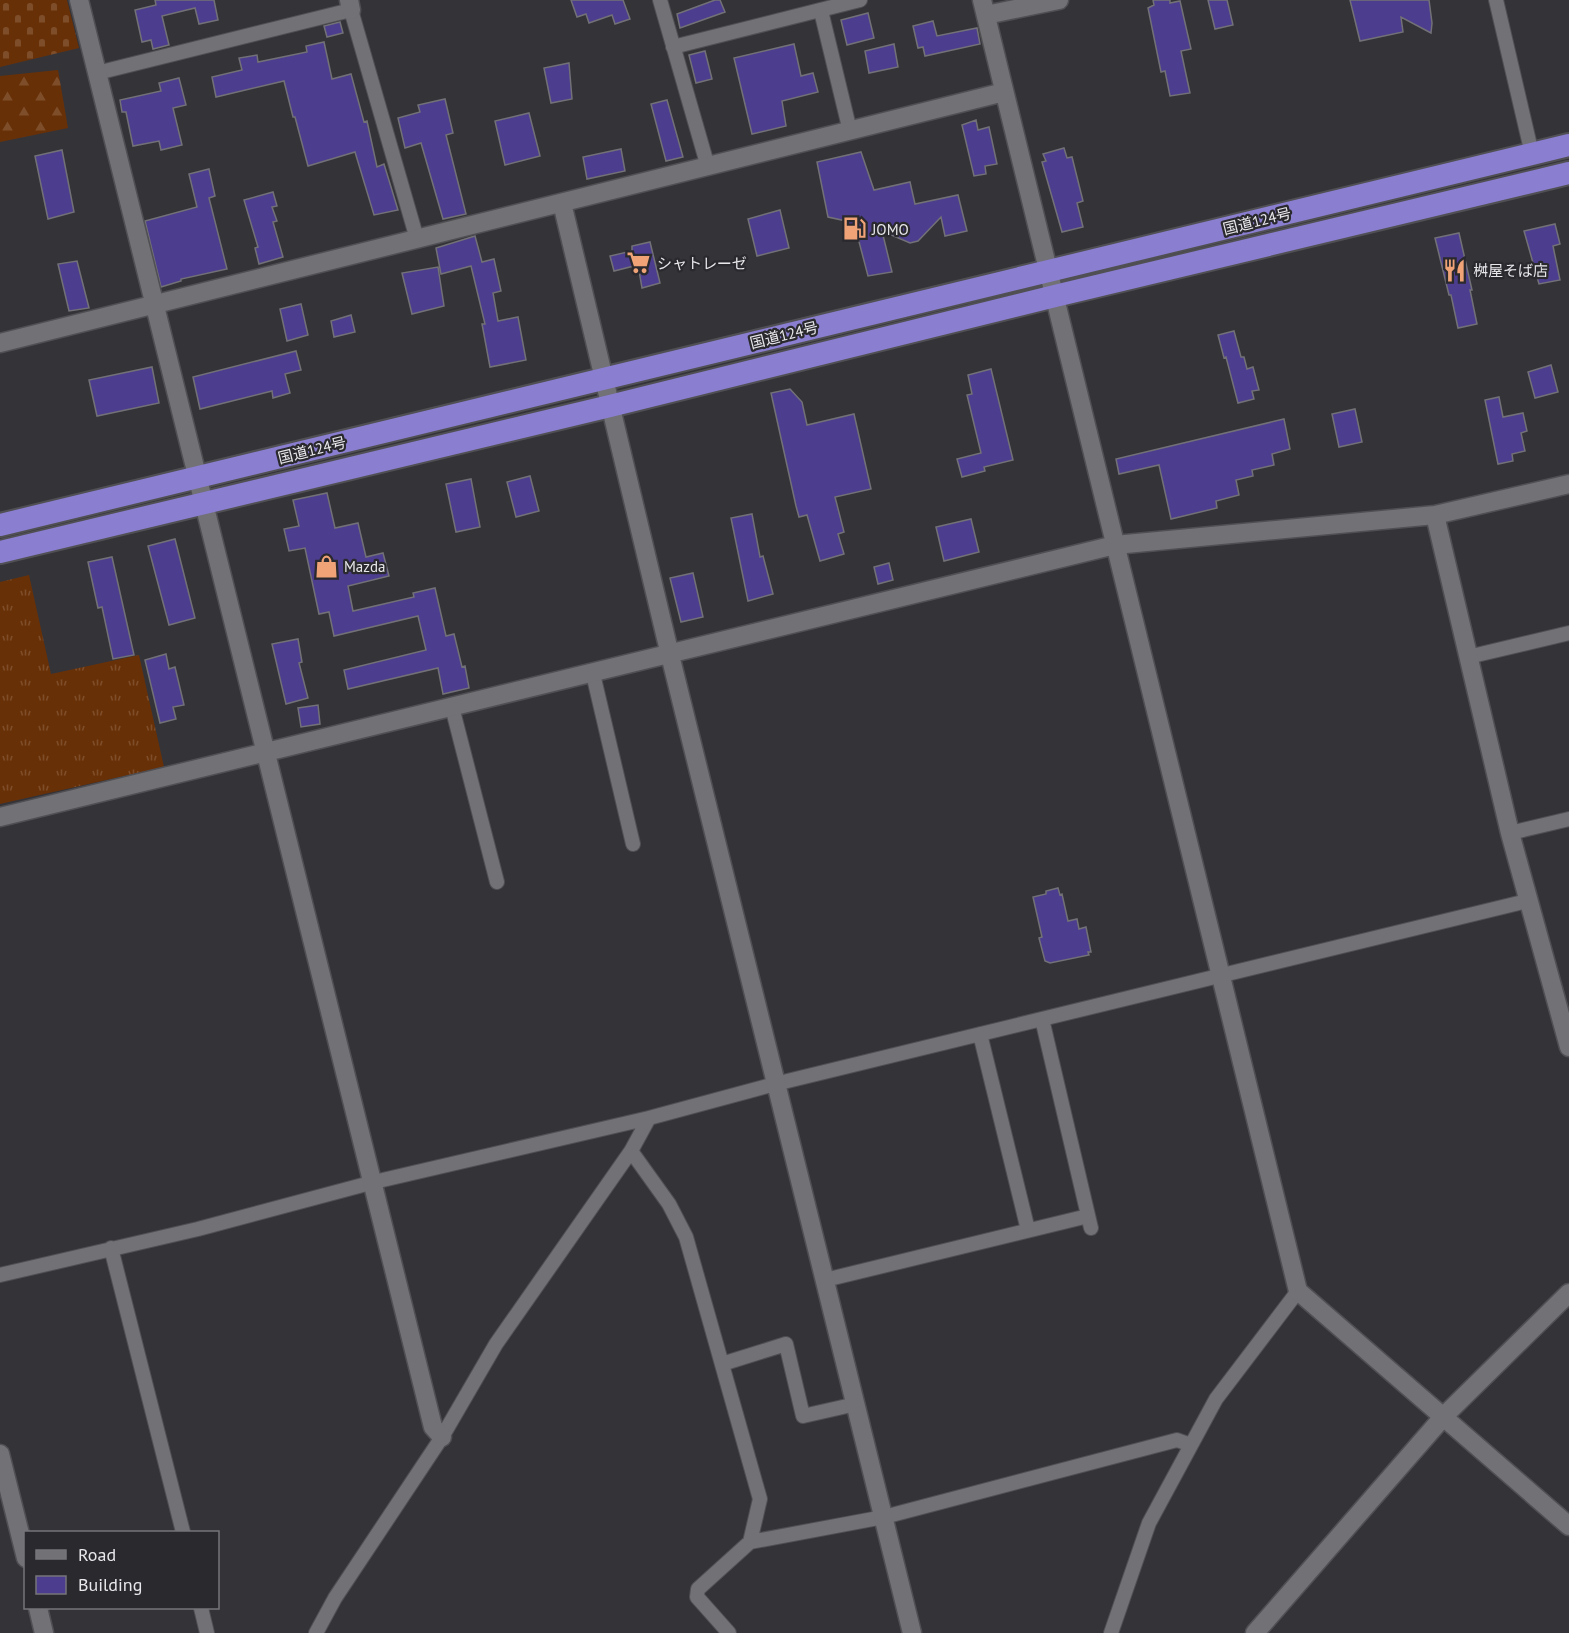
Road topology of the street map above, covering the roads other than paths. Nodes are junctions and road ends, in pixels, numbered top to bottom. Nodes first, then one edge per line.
1 (79, 0) edge
2 (660, 0) edge
3 (860, 0) edge
4 (1059, 0) edge
5 (1496, 0) edge
6 (350, 5) edge
7 (984, 8) edge
8 (821, 11) junction
9 (673, 47) junction
10 (97, 73) junction
11 (1004, 93) junction
12 (850, 131) junction
13 (1569, 145) edge
14 (1532, 154) junction
15 (708, 167) junction
16 (1569, 174) edge
17 (562, 203) junction
18 (417, 239) junction
19 (1050, 271) junction
20 (1055, 296) junction
21 (153, 304) junction
22 (0, 343) edge
23 (605, 378) junction
24 (610, 406) junction
25 (196, 478) junction
26 (1569, 484) edge
27 (203, 503) junction
28 (1435, 515) junction
29 (0, 525) edge
30 (1115, 545) junction
31 (0, 552) edge
32 (1569, 633) edge
33 (670, 655) junction
34 (1468, 657) junction
35 (593, 674) junction
36 (452, 707) junction
37 (267, 752) junction
38 (0, 816) edge
39 (1569, 819) edge
40 (1510, 833) junction
41 (633, 844) dead end
42 (497, 882) dead end
43 (1527, 901) junction
44 (1220, 975) junction
45 (1042, 1019) junction
46 (980, 1034) junction
47 (1569, 1047) edge
48 (775, 1084) junction
49 (650, 1118) junction
50 (631, 1151) junction
51 (374, 1182) junction
52 (1028, 1230) junction
53 (111, 1248) junction
54 (0, 1275) edge
55 (825, 1280) junction
56 (1298, 1291) junction
57 (1569, 1293) edge
58 (722, 1364) junction
59 (856, 1404) junction
60 (1444, 1416) junction
61 (442, 1437) junction
62 (1191, 1445) junction
63 (0, 1454) edge
64 (884, 1517) junction
65 (1569, 1526) edge
66 (182, 1531) edge
67 (750, 1542) junction
68 (24, 1550) edge
69 (38, 1609) edge
70 (201, 1609) edge
71 (44, 1633) edge
72 (207, 1633) edge
73 (316, 1633) edge
74 (729, 1633) edge
75 (912, 1633) edge
76 (1111, 1633) edge
77 (1256, 1633) edge

1 - 10 street
2 - 9 street
3 - 8 street
4 - 7 street
5 - 14 street
6 - 10 street
6 - 18 street
7 - 11 street
8 - 9 street
8 - 12 street
9 - 15 street
10 - 21 street
11 - 12 street
11 - 19 street
12 - 15 street
13 - 14 highway, 国道124号
14 - 19 highway, 国道124号
15 - 17 street
16 - 20 highway, 国道124号
17 - 18 street
17 - 23 street
18 - 21 street
19 - 20 street
19 - 23 highway, 国道124号
20 - 24 highway, 国道124号
20 - 30 street
21 - 22 street
21 - 25 street
23 - 24 street
23 - 25 highway, 国道124号
24 - 27 highway, 国道124号
24 - 33 street
25 - 27 street
25 - 29 highway, 国道124号
26 - 28 street
27 - 31 highway, 国道124号
27 - 37 street
28 - 30 street
28 - 34 street
30 - 33 street
30 - 44 street
32 - 34 street
33 - 35 street
33 - 48 street
34 - 40 street
35 - 36 street
35 - 41 street
36 - 37 street
36 - 42 street
37 - 38 street
37 - 51 street
39 - 40 street
40 - 43 street
43 - 44 street
43 - 47 street
44 - 45 street
44 - 56 street
45 - 46 street
45 - 52 street
46 - 48 street
46 - 52 street
48 - 49 street
48 - 55 street
49 - 50 street
49 - 51 street
50 - 58 street
50 - 61 street
51 - 53 street
51 - 61 street
52 - 55 street
53 - 54 street
53 - 66 street
55 - 59 street
56 - 60 street
56 - 62 street
57 - 60 street
58 - 59 street
58 - 67 street
59 - 64 street
60 - 65 street
60 - 77 street
61 - 73 street
62 - 64 street
62 - 76 street
63 - 68 street
64 - 67 street
64 - 75 street
67 - 74 street
69 - 71 street
70 - 72 street

